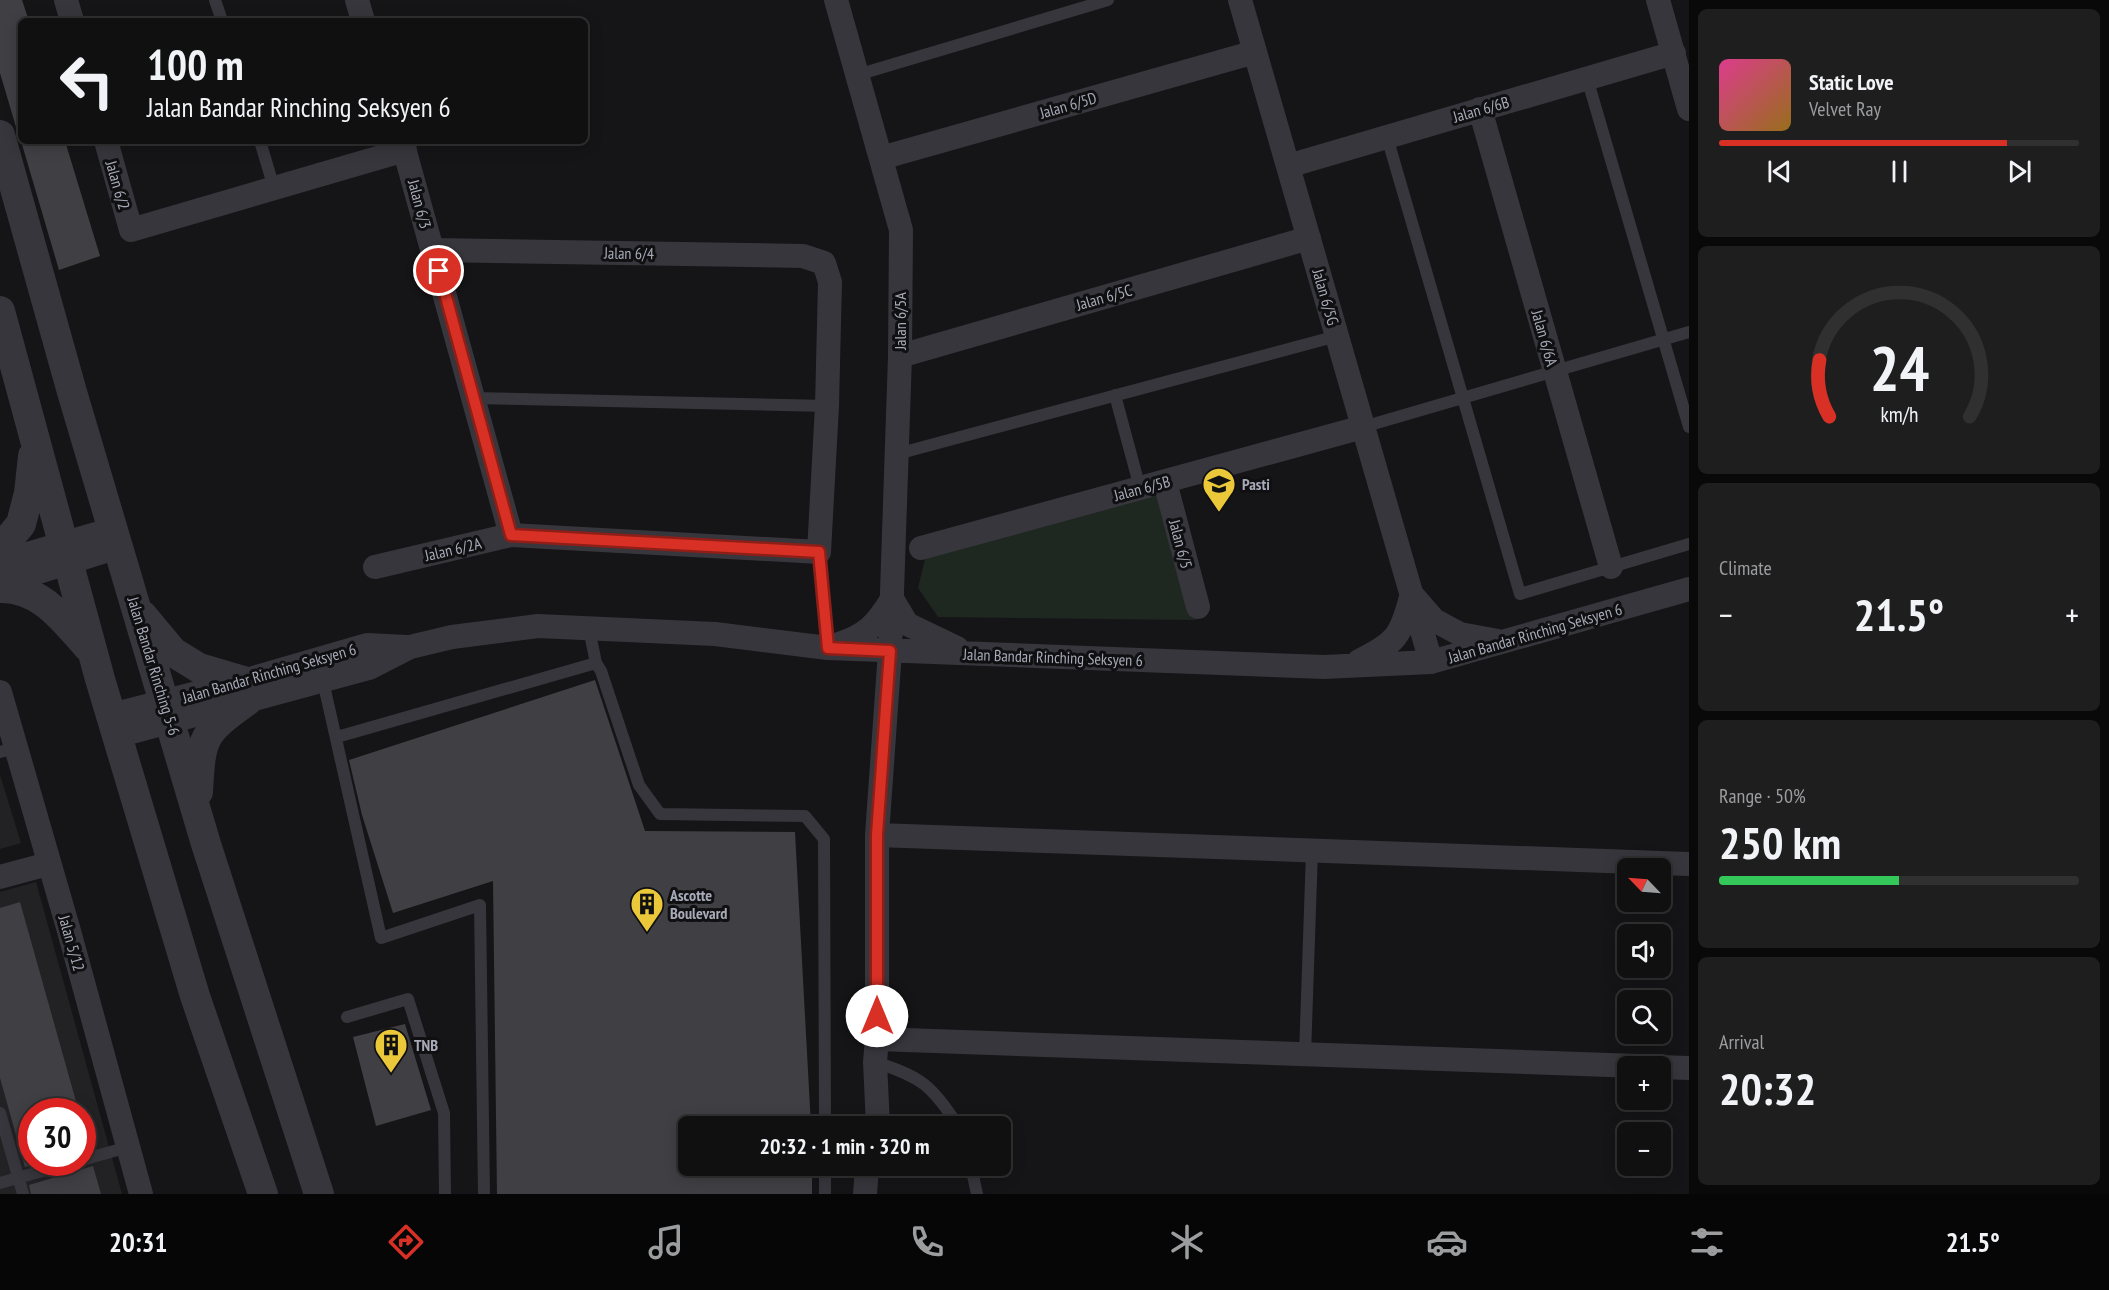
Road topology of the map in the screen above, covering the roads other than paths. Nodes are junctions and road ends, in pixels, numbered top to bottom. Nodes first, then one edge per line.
1 (66, 0) edge
2 (215, 0) edge
3 (357, 0) edge
4 (836, 0) edge
5 (1108, 0) edge
6 (1240, 0) edge
7 (1658, 0) edge
8 (71, 18) edge
9 (221, 18) edge
10 (362, 18) edge
11 (1255, 52) junction
12 (1674, 52) junction
13 (857, 75) junction
14 (1587, 78) junction
15 (1479, 109) junction
16 (1689, 109) edge
17 (0, 135) edge
18 (1387, 136) junction
19 (107, 144) edge
20 (261, 144) edge
21 (404, 145) edge
22 (880, 158) junction
23 (1288, 165) junction
24 (274, 188) junction
25 (1309, 238) junction
26 (433, 250) junction
27 (0, 311) edge
28 (1689, 332) edge
29 (1337, 336) junction
30 (1664, 339) junction
31 (900, 356) junction
32 (1555, 371) junction
33 (1115, 395) junction
34 (474, 398) junction
35 (1463, 398) junction
36 (827, 406) junction
37 (1363, 427) junction
38 (1689, 427) edge
39 (34, 435) junction
40 (897, 454) junction
41 (1165, 482) junction
42 (1140, 488) junction
43 (511, 535) junction
44 (115, 538) junction
45 (1689, 544) edge
46 (921, 548) dead end
47 (0, 549) edge
48 (65, 552) junction
49 (819, 552) junction
50 (0, 562) edge
51 (375, 567) dead end
52 (1611, 567) junction
53 (0, 586) edge
54 (1689, 589) edge
55 (1411, 594) junction
56 (892, 599) junction
57 (136, 607) junction
58 (1198, 607) dead end
59 (590, 629) junction
60 (1503, 642) junction
61 (410, 647) junction
62 (828, 648) junction
63 (890, 651) junction
64 (94, 654) junction
65 (973, 654) junction
66 (1431, 662) junction
67 (596, 663) junction
68 (1350, 665) junction
69 (323, 681) junction
70 (245, 691) junction
71 (0, 692) edge
72 (167, 711) junction
73 (114, 725) junction
74 (337, 737) junction
75 (8, 750) edge
76 (197, 815) junction
77 (877, 835) junction
78 (1312, 851) junction
79 (48, 864) junction
80 (1689, 864) edge
81 (0, 878) edge
82 (347, 1017) dead end
83 (876, 1051) junction
84 (1305, 1055) junction
85 (1617, 1065) edge
86 (1671, 1067) edge
87 (1689, 1068) edge
88 (0, 1113) edge
89 (825, 1116) edge
90 (877, 1116) edge
91 (952, 1116) edge
92 (128, 1147) junction
93 (96, 1156) edge
94 (28, 1176) edge
95 (825, 1176) edge
96 (866, 1176) edge
97 (878, 1176) edge
98 (973, 1176) edge
99 (18, 1179) junction
100 (0, 1183) edge
101 (23, 1194) edge
102 (141, 1194) edge
103 (263, 1194) edge
104 (319, 1194) edge
105 (445, 1194) edge
106 (484, 1194) edge
107 (825, 1194) edge
108 (865, 1194) edge
109 (879, 1194) edge
110 (977, 1194) edge

1 - 8 street
2 - 9 lane
3 - 10 street
4 - 13 street, Jalan 6/5A
5 - 13 lane
6 - 11 street, Jalan 6/5G
7 - 12 street
11 - 22 street, Jalan 6/5D
11 - 23 street, Jalan 6/5G
12 - 14 street, Jalan 6/6B
12 - 16 street
13 - 22 street, Jalan 6/5A
14 - 15 street, Jalan 6/6B
14 - 30 lane
15 - 18 street, Jalan 6/6B
15 - 32 street, Jalan 6/6A
17 - 44 street, Jalan Bandar Rinching 5-6
18 - 23 street, Jalan 6/6B
18 - 35 lane
19 - 24 street, Jalan 6/2
20 - 24 lane
21 - 24 street
21 - 26 street, Jalan 6/3
22 - 31 street, Jalan 6/5A
23 - 25 street, Jalan 6/5G
25 - 29 street, Jalan 6/5G
25 - 31 street, Jalan 6/5C
26 - 34 street, Jalan 6/3
26 - 36 street, Jalan 6/4
27 - 39 street
28 - 30 lane
29 - 33 lane
29 - 37 street, Jalan 6/5G
30 - 32 lane
30 - 38 lane
31 - 40 street, Jalan 6/5A
32 - 35 lane
32 - 52 street, Jalan 6/6A
33 - 40 lane
33 - 42 lane
34 - 36 lane
34 - 43 street, Jalan 6/3
35 - 37 lane
35 - 52 lane
36 - 49 street
37 - 41 street, Jalan 6/5B
37 - 55 street, Jalan 6/5G
39 - 47 street
39 - 48 street
40 - 56 street, Jalan 6/5A
41 - 42 street, Jalan 6/5B
41 - 58 street, Jalan 6/5
42 - 46 street, Jalan 6/5B
43 - 49 street, Jalan 6/2A
43 - 51 street, Jalan 6/2A
44 - 48 street
44 - 57 street, Jalan Bandar Rinching 5-6
45 - 52 lane
48 - 50 street
48 - 53 street
48 - 64 street
49 - 62 lane
53 - 64 street
54 - 60 street, Jalan Bandar Rinching Seksyen 6
55 - 60 street, Jalan 6/5G
55 - 66 street, Jalan 6/5G
55 - 68 street, Jalan 6/5G
56 - 62 street
56 - 63 street, Jalan 6/5A
56 - 65 street
57 - 70 street
57 - 72 street, Jalan Bandar Rinching 5-6
59 - 61 street, Jalan Bandar Rinching Seksyen 6
59 - 62 street, Jalan Bandar Rinching Seksyen 6
59 - 67 lane
60 - 66 street, Jalan Bandar Rinching Seksyen 6
61 - 69 street, Jalan Bandar Rinching Seksyen 6
61 - 70 street, Jalan Bandar Rinching Seksyen 6
62 - 63 street, Jalan Bandar Rinching Seksyen 6
63 - 65 street, Jalan Bandar Rinching Seksyen 6
63 - 77 street, Jalan 6/5A
64 - 73 street
65 - 68 street, Jalan Bandar Rinching Seksyen 6
66 - 68 street, Jalan Bandar Rinching Seksyen 6
67 - 74 lane
67 - 89 lane
69 - 70 street, Jalan Bandar Rinching Seksyen 6
69 - 74 lane
70 - 72 street, Jalan Bandar Rinching Seksyen 6
70 - 76 street
71 - 75 street, Jalan 5/12
72 - 73 street, Jalan Bandar Rinching Seksyen 6
72 - 76 street, Jalan Bandar Rinching 5-6
73 - 103 street
74 - 106 lane
75 - 79 street, Jalan 5/12
76 - 104 street, Jalan Bandar Rinching 5-6
77 - 78 street
77 - 83 street, Jalan 6/5A
78 - 80 street
78 - 84 lane
79 - 81 street
79 - 92 street, Jalan 5/12
82 - 105 lane
83 - 84 street
83 - 90 street, Jalan 6/5A
83 - 91 lane
84 - 85 street
86 - 87 street
88 - 99 lane
92 - 93 lane
92 - 102 street, Jalan 5/12
94 - 99 lane
95 - 107 lane
96 - 108 street
97 - 109 street
98 - 110 lane
99 - 100 lane
99 - 101 lane

